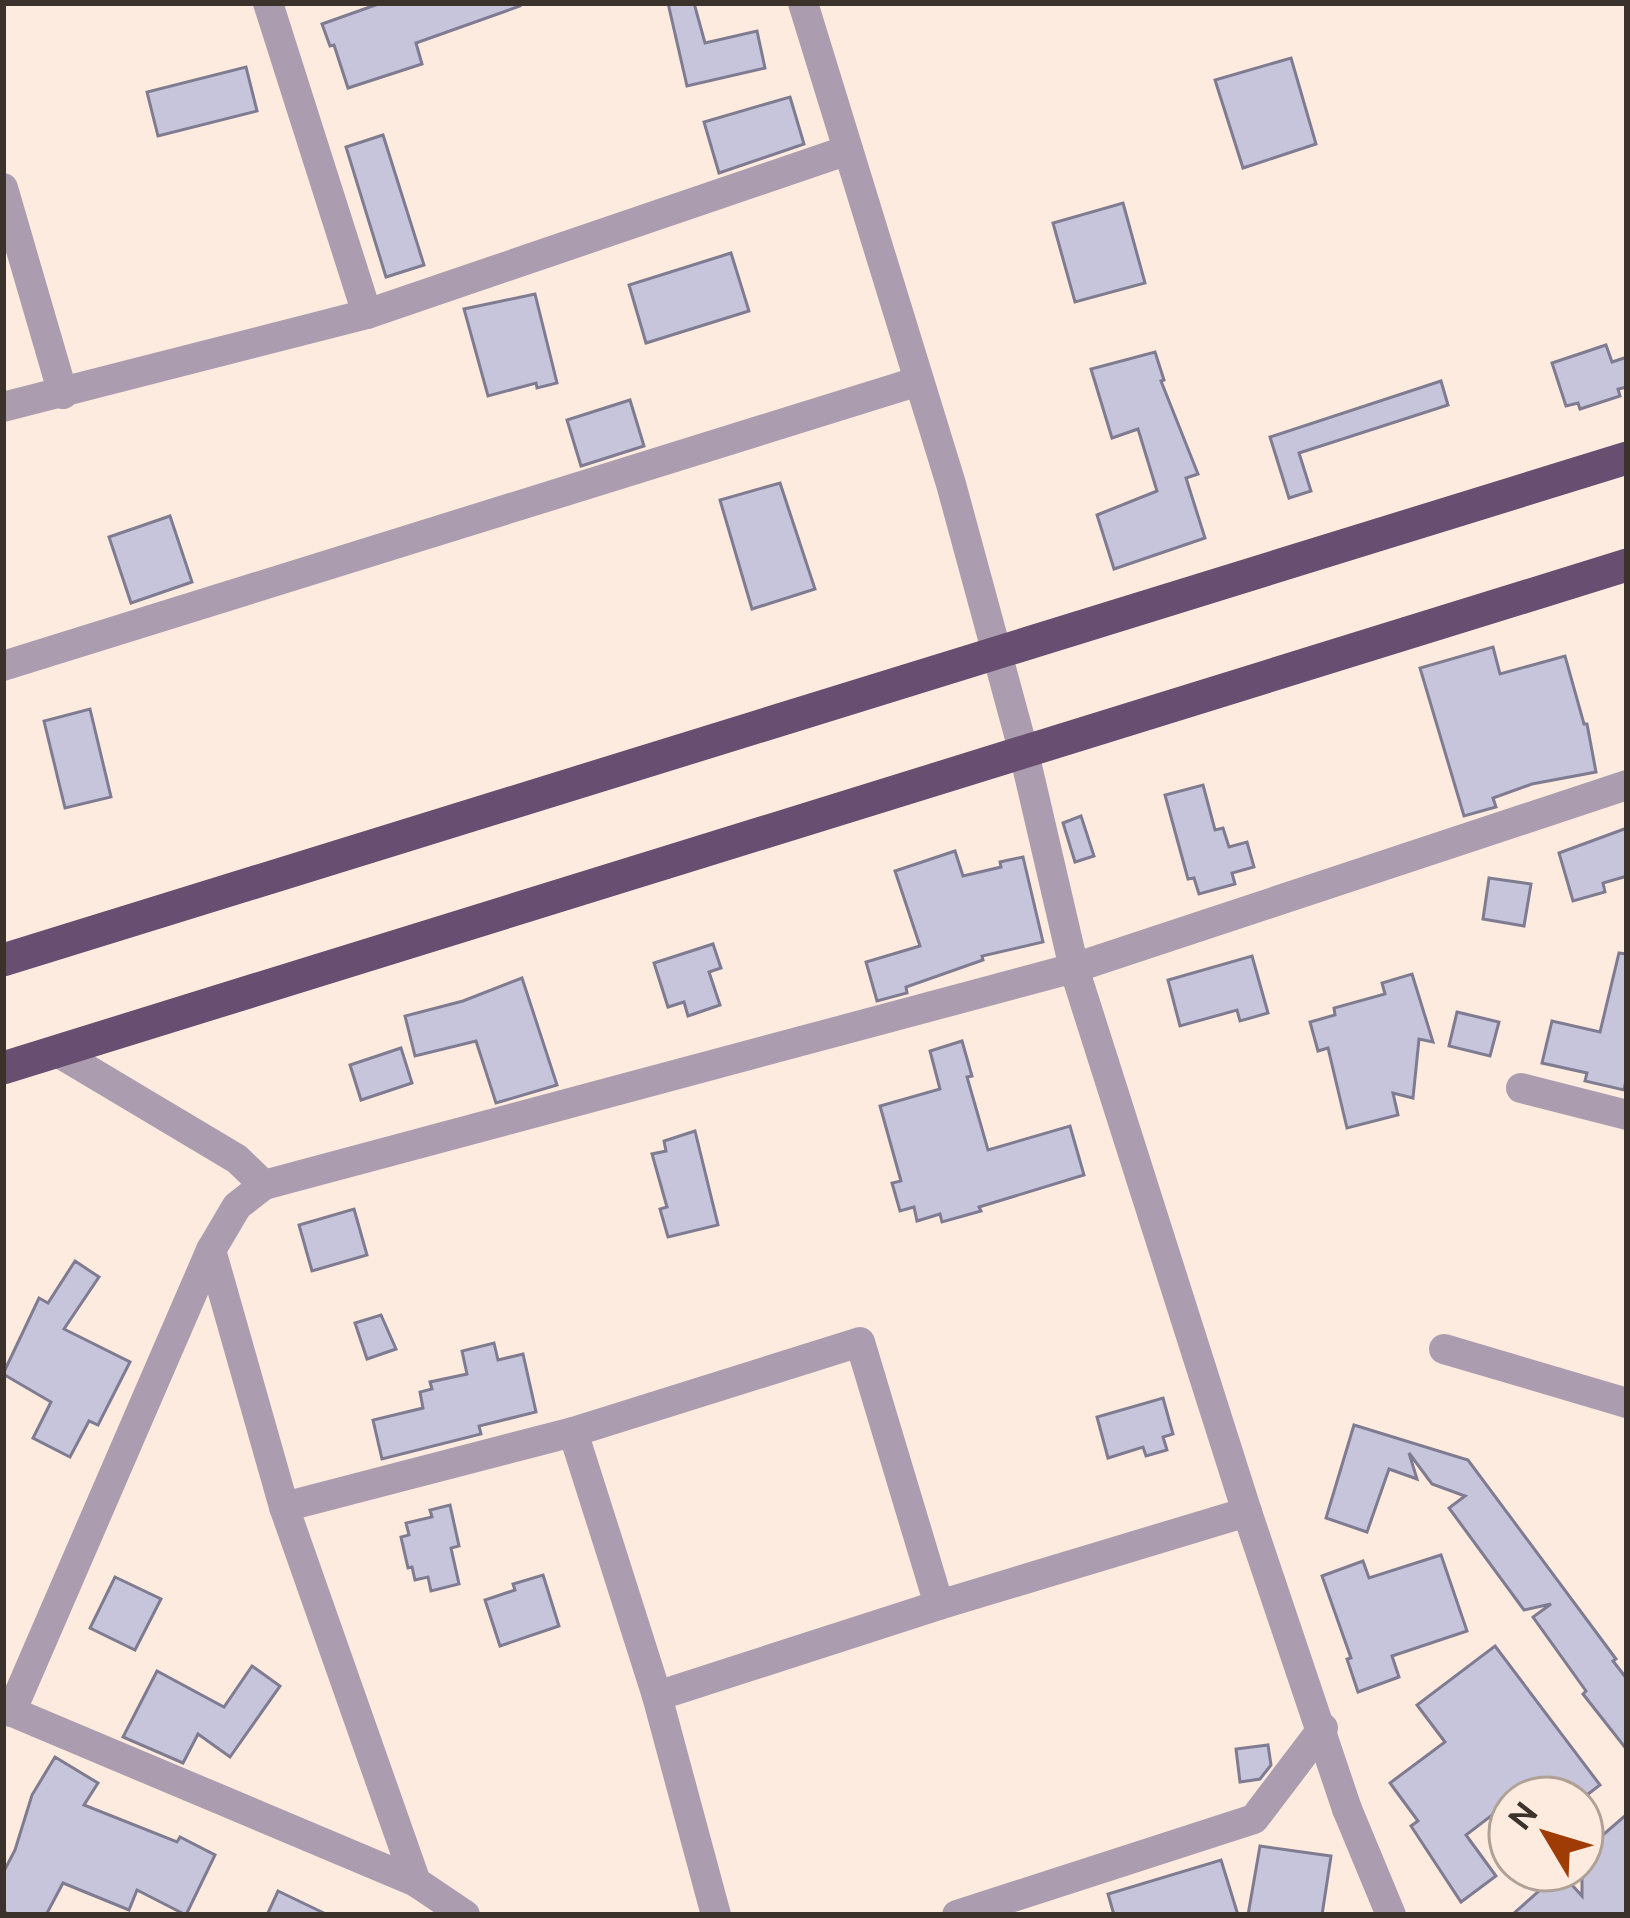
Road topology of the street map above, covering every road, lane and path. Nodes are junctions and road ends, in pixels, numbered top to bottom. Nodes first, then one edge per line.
1 (268, 3) edge
2 (803, 3) edge
3 (848, 150) junction
4 (3, 188) edge
5 (367, 314) junction
6 (919, 381) junction
7 (64, 394) junction
8 (3, 407) edge
9 (1627, 458) edge
10 (1627, 566) edge
11 (998, 652) junction
12 (3, 666) edge
13 (1024, 753) junction
14 (1627, 785) edge
15 (3, 960) edge
16 (1075, 968) junction
17 (56, 1051) junction
18 (3, 1068) edge
19 (1521, 1088) dead end
20 (1627, 1115) edge
21 (264, 1185) junction
22 (212, 1250) junction
23 (1444, 1349) dead end
24 (1627, 1403) edge
25 (572, 1432) junction
26 (284, 1507) junction
27 (1247, 1512) junction
28 (938, 1605) junction
29 (657, 1696) junction
30 (7, 1710) edge
31 (1322, 1728) junction
32 (416, 1882) junction
33 (465, 1915) edge
34 (716, 1915) edge
35 (957, 1915) edge
36 (1391, 1915) edge

1 - 5 street
2 - 3 street
3 - 5 street
3 - 6 street
4 - 7 street
5 - 7 street
6 - 11 street
6 - 12 street
7 - 8 street
9 - 11 highway
10 - 13 highway
11 - 13 street
11 - 15 highway
13 - 16 street
13 - 17 highway
14 - 16 street
16 - 21 street
16 - 27 street
17 - 18 highway
17 - 21 street
19 - 20 street
21 - 22 street
22 - 26 street
22 - 30 street
23 - 24 street
25 - 26 street
25 - 28 street
25 - 29 street
26 - 32 street
27 - 28 street
27 - 31 street
28 - 29 street
29 - 34 street
30 - 32 street
31 - 35 street
31 - 36 street
32 - 33 street

